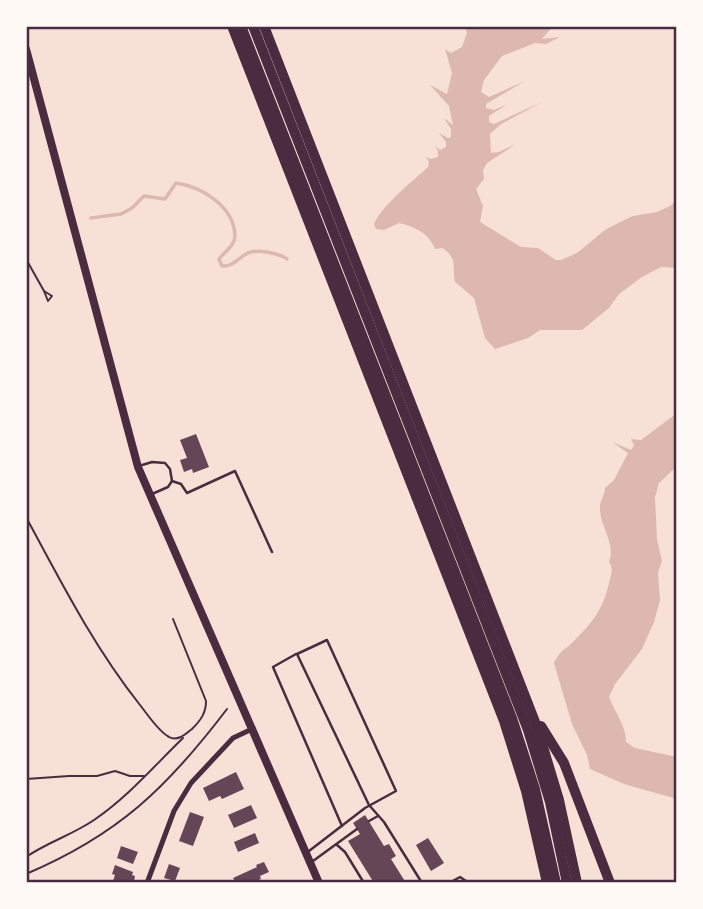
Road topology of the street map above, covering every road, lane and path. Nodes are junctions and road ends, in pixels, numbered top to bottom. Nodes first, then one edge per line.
1 (232, 26) edge
2 (241, 26) edge
3 (253, 26) edge
4 (264, 26) edge
5 (26, 49) edge
6 (26, 260) edge
7 (44, 291) dead end
8 (138, 467) junction
9 (172, 481) junction
10 (149, 495) junction
11 (26, 517) edge
12 (272, 552) dead end
13 (173, 619) dead end
14 (297, 654) junction
15 (528, 705) junction
16 (227, 709) dead end
17 (251, 729) junction
18 (186, 734) junction
19 (145, 775) junction
20 (26, 779) edge
21 (369, 805) junction
22 (379, 816) junction
23 (369, 821) dead end
24 (342, 826) junction
25 (357, 829) dead end
26 (337, 845) junction
27 (306, 853) junction
28 (26, 857) edge
29 (311, 863) junction
30 (26, 874) edge
31 (147, 883) edge
32 (319, 883) edge
33 (364, 883) edge
34 (422, 883) edge
35 (449, 883) edge
36 (469, 883) edge
37 (547, 883) edge
38 (556, 883) edge
39 (568, 883) edge
40 (577, 883) edge
41 (610, 883) edge

1 - 37 highway
2 - 38 highway
3 - 39 highway
4 - 15 highway
5 - 8 main road
6 - 7 path
8 - 9 lane
8 - 10 main road
9 - 10 lane
9 - 12 lane
10 - 17 main road
11 - 18 path
13 - 18 path
14 - 21 lane
14 - 21 lane
14 - 24 lane
15 - 40 highway
15 - 41 highway
16 - 30 path
17 - 27 main road
17 - 31 street
18 - 19 path
19 - 20 path
19 - 28 path
21 - 22 lane
21 - 24 lane
22 - 23 lane
22 - 34 lane
24 - 27 lane
25 - 26 lane
26 - 29 lane
26 - 33 lane
27 - 29 main road
29 - 32 main road
35 - 36 lane

